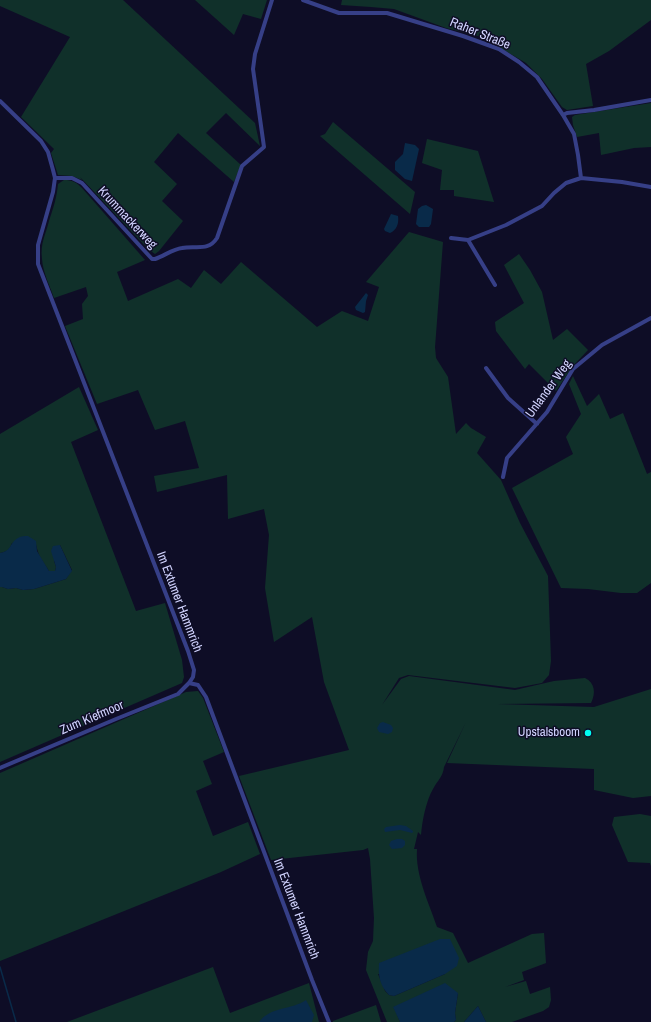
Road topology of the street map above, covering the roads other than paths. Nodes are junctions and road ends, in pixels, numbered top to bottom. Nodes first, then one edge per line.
1 (272, 0) edge
2 (303, 0) edge
3 (651, 100) edge
4 (0, 101) edge
5 (563, 114) junction
6 (55, 178) junction
7 (581, 178) junction
8 (651, 187) edge
9 (451, 238) dead end
10 (468, 240) junction
11 (495, 285) dead end
12 (651, 318) edge
13 (486, 368) dead end
14 (537, 424) junction
15 (503, 477) dead end
16 (190, 683) junction
17 (0, 768) edge
18 (329, 1022) edge

1 - 6 street, Krummackerweg
2 - 5 street, Raher Straße
3 - 5 street
4 - 6 street
5 - 7 street, Raher Straße
6 - 16 street, Im Extumer Hammrich
7 - 8 street
7 - 10 street
9 - 10 street
10 - 11 street
12 - 14 street, Unlander Weg
13 - 14 street
14 - 15 street, Unlander Weg
16 - 17 street, Zum Kiefmoor
16 - 18 street, Im Extumer Hammrich

